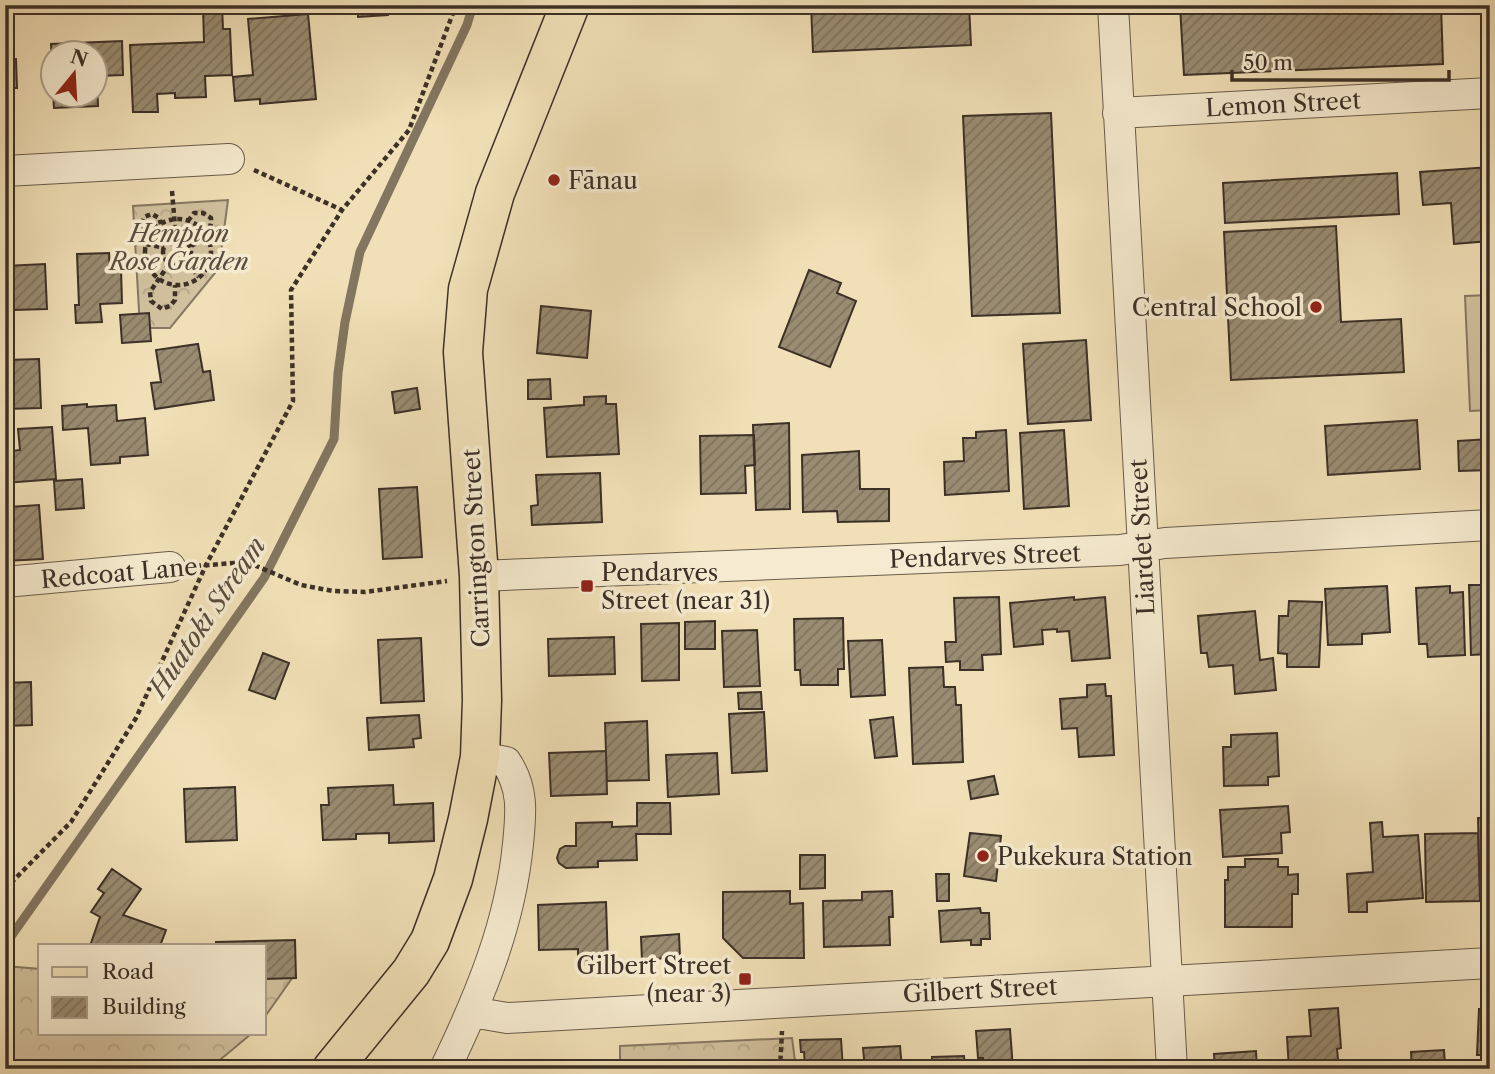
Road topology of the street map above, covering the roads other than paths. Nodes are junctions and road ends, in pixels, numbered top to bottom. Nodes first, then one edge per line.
1 (570, 5) edge
2 (1113, 5) edge
3 (1490, 93) edge
4 (1118, 113) junction
5 (229, 159) road end
6 (5, 171) edge
7 (1490, 525) edge
8 (1143, 547) junction
9 (170, 567) road end
10 (479, 576) junction
11 (5, 582) edge
12 (480, 757) junction
13 (1490, 963) edge
14 (1167, 980) junction
15 (472, 1013) junction
16 (332, 1069) edge
17 (445, 1069) edge
18 (1172, 1069) edge

1 - 10 main road, Carrington Street
2 - 4 street, Liardet Street
3 - 4 street, Lemon Street
4 - 8 street, Liardet Street
5 - 6 street
7 - 8 street, Pendarves Street
8 - 10 street, Pendarves Street
8 - 14 street, Liardet Street
9 - 11 street, Redcoat Lane
10 - 12 main road, Carrington Street
12 - 15 street
12 - 16 main road, Carrington Street
13 - 14 street, Gilbert Street
14 - 15 street, Gilbert Street
14 - 18 street, Liardet Street
15 - 17 street

